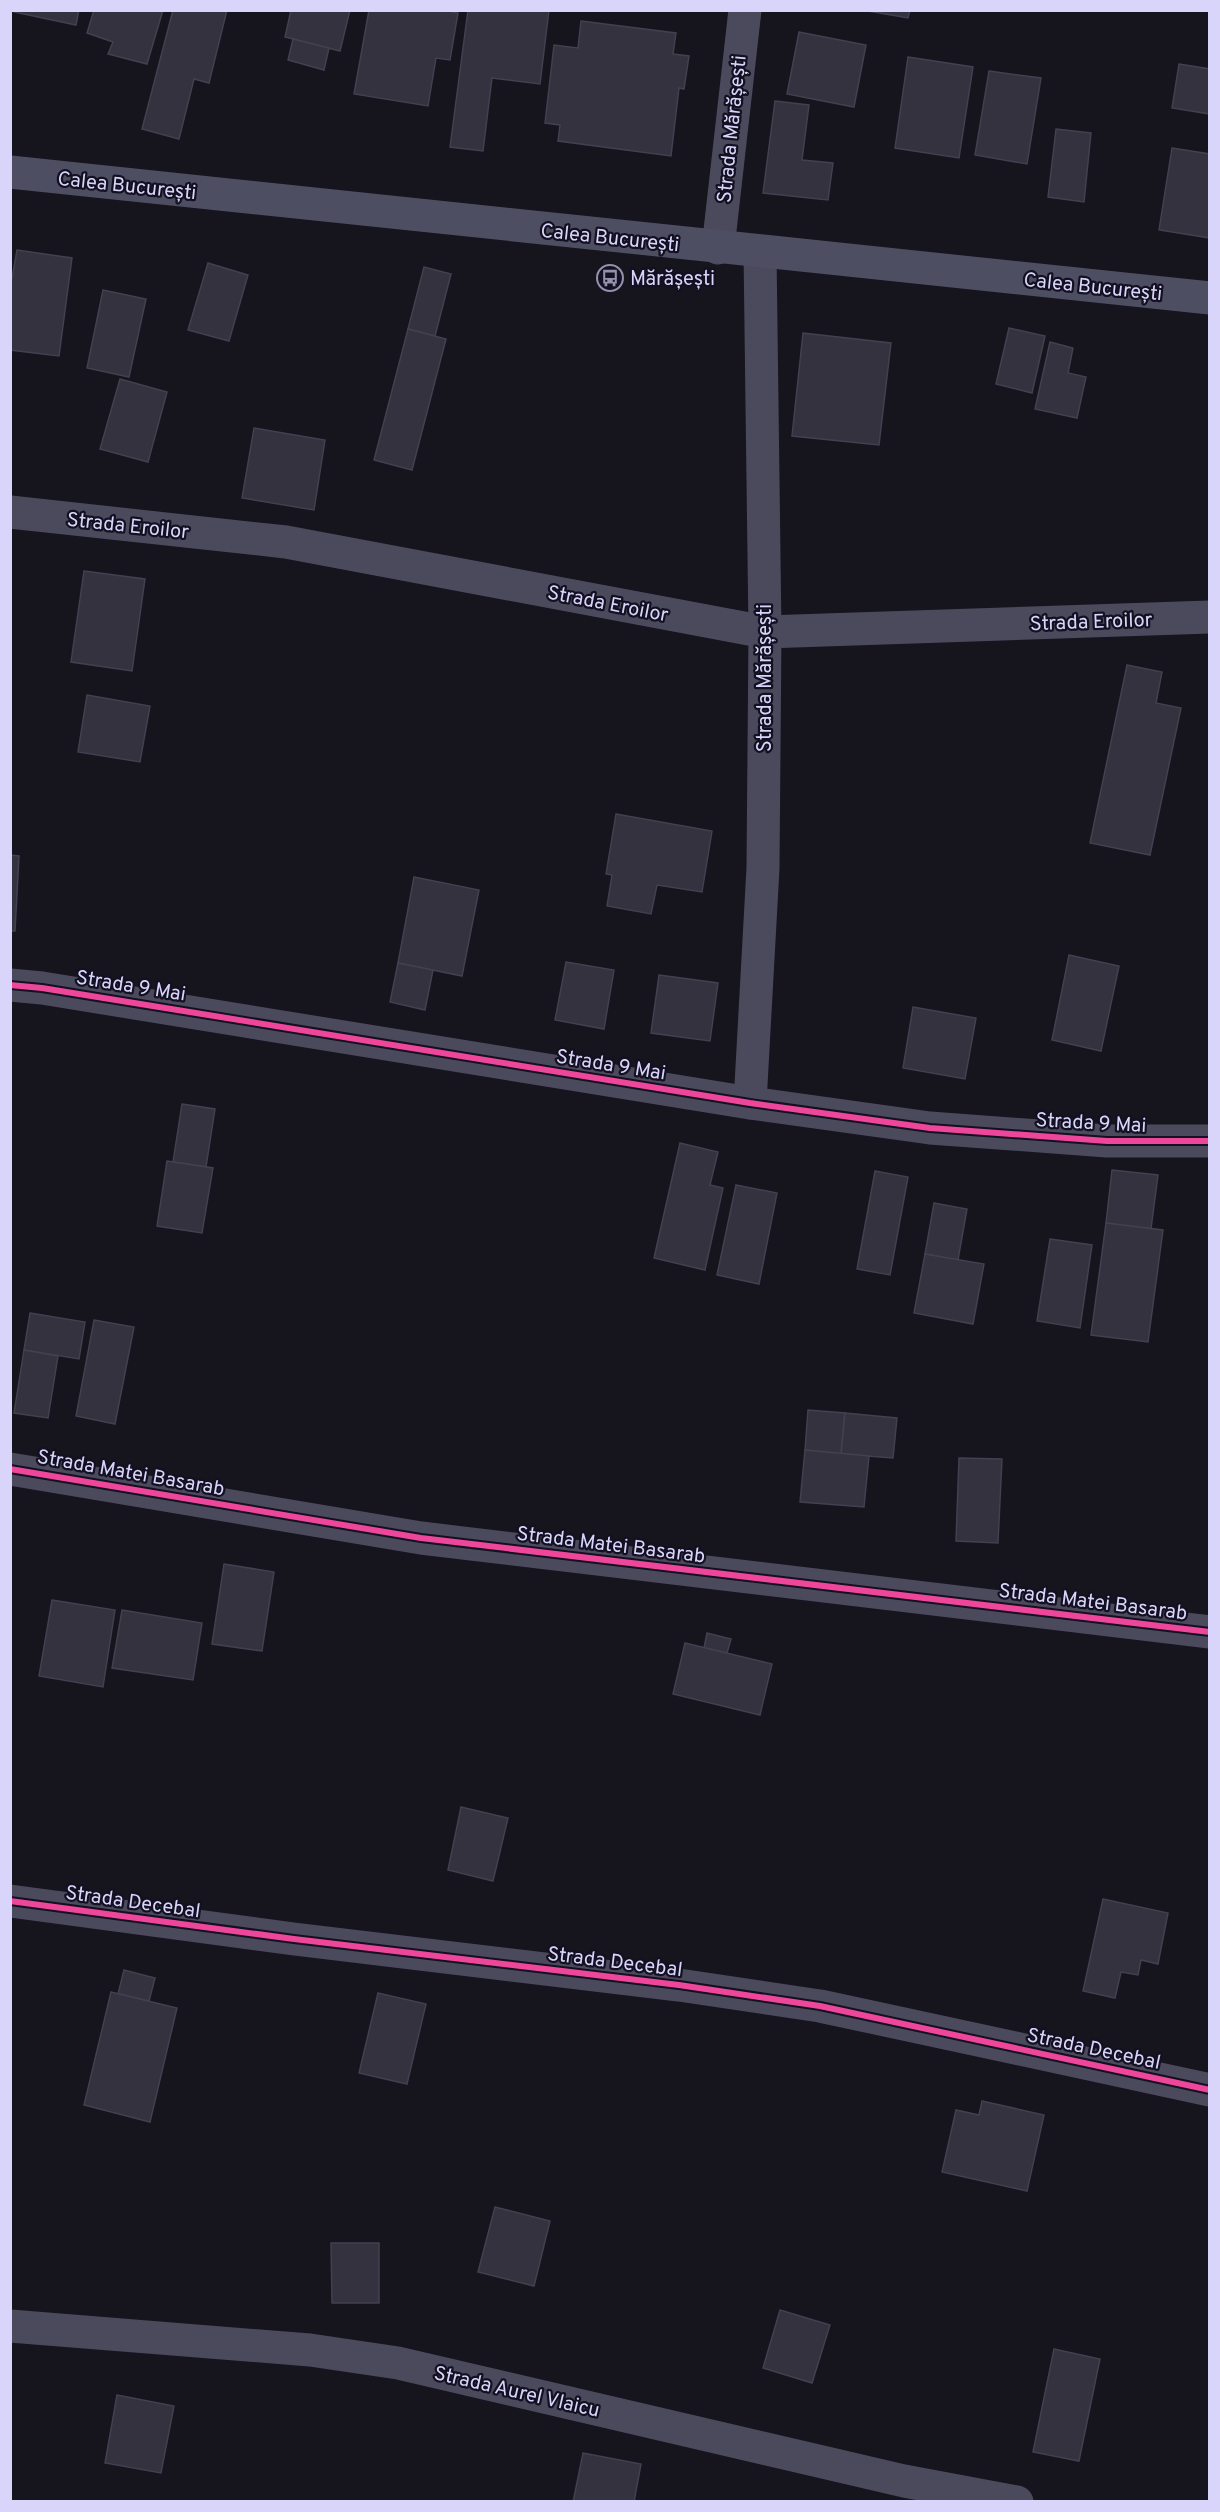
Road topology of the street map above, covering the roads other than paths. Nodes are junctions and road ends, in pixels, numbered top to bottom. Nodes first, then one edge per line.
1 (745, 10) edge
2 (10, 172) edge
3 (718, 248) junction
4 (760, 252) junction
5 (1209, 298) edge
6 (10, 512) edge
7 (1209, 617) edge
8 (765, 632) junction
9 (10, 985) edge
10 (750, 1103) junction
11 (1209, 1142) edge
12 (10, 1469) edge
13 (1209, 1632) edge
14 (10, 1901) edge
15 (1209, 2090) edge
16 (10, 2326) edge
17 (1017, 2502) edge

1 - 3 street, Strada Mărășești
2 - 3 main road, Calea București
3 - 4 main road, Calea București
4 - 5 main road, Calea București
4 - 8 street, Strada Mărășești
6 - 8 street, Strada Eroilor
7 - 8 street, Strada Eroilor
8 - 10 street, Strada Mărășești
9 - 10 street, Strada 9 Mai
10 - 11 street, Strada 9 Mai
12 - 13 street, Strada Matei Basarab
14 - 15 street, Strada Decebal
16 - 17 street, Strada Aurel Vlaicu

